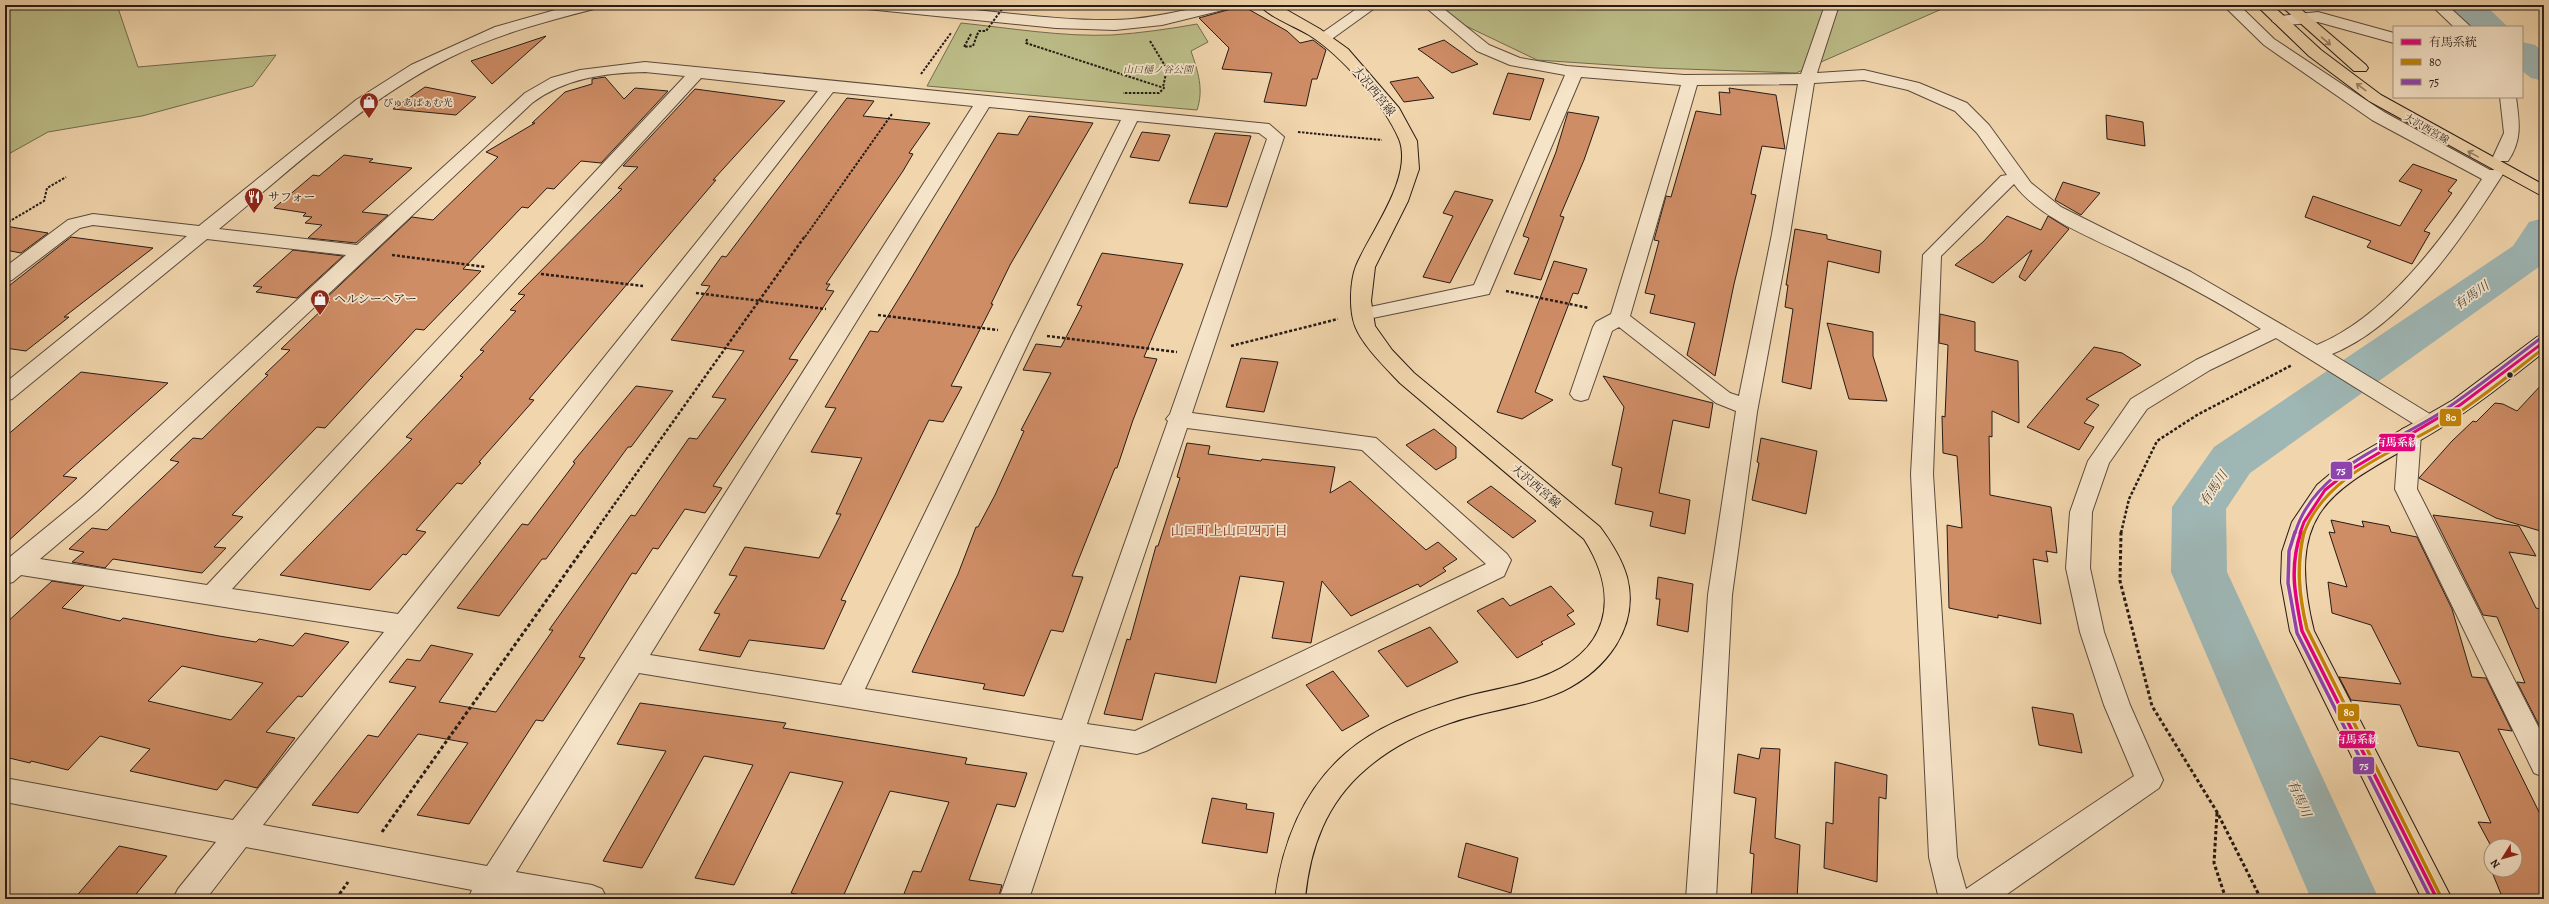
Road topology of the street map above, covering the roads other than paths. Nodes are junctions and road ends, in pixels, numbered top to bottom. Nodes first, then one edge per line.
1 (593, 5) edge
2 (867, 5) edge
3 (1226, 5) edge
4 (1267, 5) edge
5 (1372, 5) edge
6 (1430, 5) edge
7 (1832, 5) edge
8 (2230, 5) edge
9 (2263, 5) edge
10 (2287, 5) edge
11 (2438, 5) edge
12 (2314, 11) edge
13 (2301, 19) junction
14 (2280, 21) junction
15 (2462, 26) edge
16 (1324, 38) junction
17 (2393, 38) edge
18 (698, 72) junction
19 (1575, 72) junction
20 (1807, 79) junction
21 (1690, 80) junction
22 (829, 88) junction
23 (2393, 92) edge
24 (2400, 98) edge
25 (2508, 98) edge
26 (984, 102) junction
27 (1132, 116) junction
28 (2501, 169) junction
29 (2018, 177) junction
30 (2544, 178) edge
31 (2544, 192) edge
32 (206, 231) junction
33 (364, 252) junction
34 (5, 276) edge
35 (1363, 314) junction
36 (1620, 317) junction
37 (2277, 329) junction
38 (2544, 342) edge
39 (2316, 353) junction
40 (5, 394) edge
41 (1581, 394) dead end
42 (1747, 407) junction
43 (1177, 419) junction
44 (2419, 425) junction
45 (11, 570) edge
46 (212, 595) junction
47 (404, 625) junction
48 (632, 662) junction
49 (848, 697) junction
50 (1071, 732) junction
51 (2544, 765) edge
52 (5, 790) edge
53 (240, 834) junction
54 (488, 890) edge
55 (188, 899) edge
56 (592, 899) edge
57 (1014, 899) edge
58 (1290, 899) edge
59 (1701, 899) edge
60 (1954, 899) edge
61 (1976, 899) edge
62 (2437, 899) edge

1 - 32 street
2 - 3 street
4 - 16 main road, 大沢西宮線
5 - 16 street
6 - 19 street
7 - 20 street
8 - 28 street
9 - 14 main road, 大沢西宮線
10 - 13 main road
11 - 15 street
12 - 13 street
12 - 17 street
13 - 14 street
13 -> 23 main road
28 -> 14 main road, 大沢西宮線
16 - 35 main road, 大沢西宮線
18 - 22 street
18 - 33 street
18 - 46 street
19 - 21 street
19 - 35 street
20 - 21 street
20 - 29 street
20 - 42 street
21 - 36 street
22 - 26 street
22 - 47 street
24 - 28 main road, 大沢西宮線
25 - 28 street
26 - 27 street
26 - 48 street
27 - 43 street
27 - 49 street
28 - 30 main road, 大沢西宮線
28 - 31 main road, 大沢西宮線
28 - 39 street
29 - 37 street
29 - 60 street
32 - 33 street
32 - 34 street
32 - 40 street
33 - 45 street
35 - 58 main road, 大沢西宮線
36 - 41 street
36 - 42 street
37 - 39 street
37 - 61 street
38 - 44 main road
39 - 44 street
42 - 59 street
43 - 50 street
43 - 50 street
44 - 51 street
44 - 62 main road
45 - 46 street
46 - 47 street
47 - 53 street
48 - 49 street
48 - 54 street
49 - 50 street
50 - 57 street
52 - 53 street
53 - 54 street
53 - 55 street
54 - 56 street

